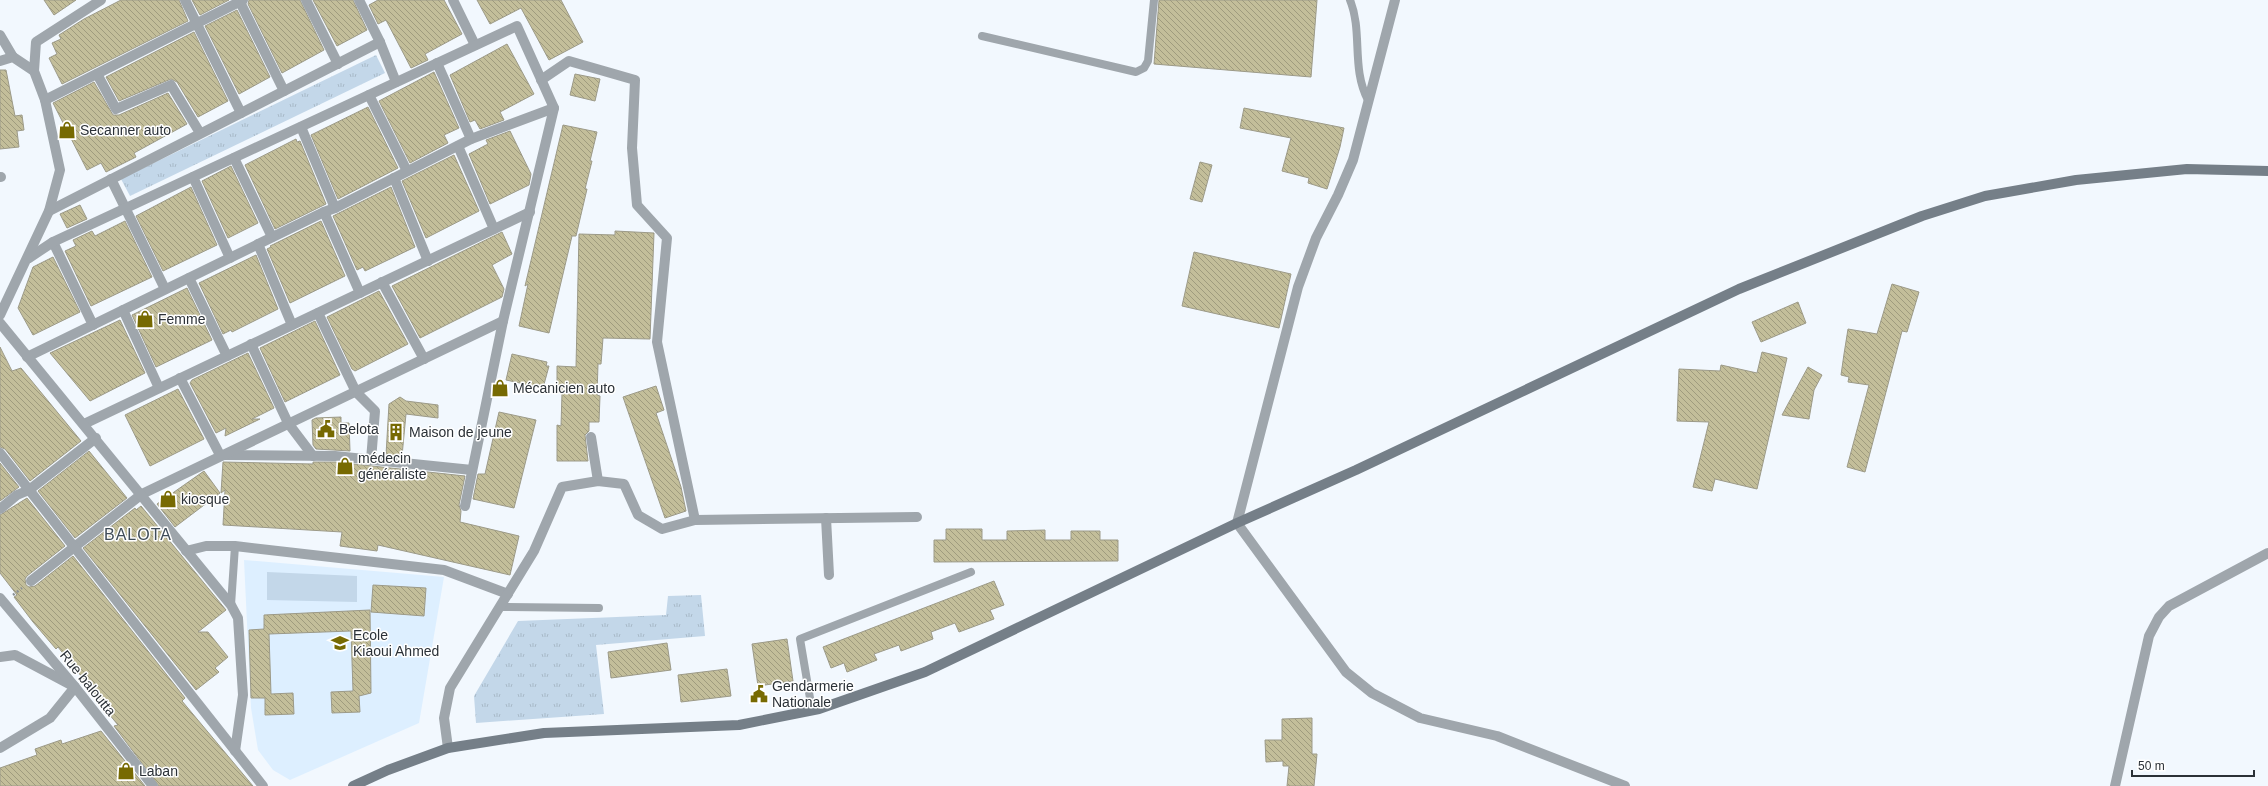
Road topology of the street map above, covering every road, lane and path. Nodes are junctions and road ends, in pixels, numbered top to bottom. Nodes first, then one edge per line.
1 (101, 0) edge
2 (185, 0) edge
3 (306, 0) edge
4 (453, 0) edge
5 (1154, 0) edge
6 (1350, 0) edge
7 (1395, 0) edge
8 (241, 1) edge
9 (361, 1) edge
10 (198, 23) junction
11 (0, 35) edge
12 (982, 36) dead end
13 (380, 42) junction
14 (475, 45) junction
15 (13, 58) junction
16 (0, 61) edge
17 (437, 63) junction
18 (338, 64) junction
19 (34, 71) junction
20 (97, 74) junction
21 (541, 80) junction
22 (396, 82) junction
23 (284, 91) junction
24 (369, 95) junction
25 (45, 100) junction
26 (1368, 100) junction
27 (554, 108) junction
28 (241, 113) junction
29 (301, 127) junction
30 (200, 133) junction
31 (472, 139) junction
32 (458, 146) junction
33 (234, 158) junction
34 (408, 171) junction
35 (2268, 171) edge
36 (193, 177) junction
37 (394, 178) junction
38 (111, 179) junction
39 (125, 208) junction
40 (336, 208) junction
41 (49, 211) junction
42 (324, 212) junction
43 (530, 212) junction
44 (494, 230) junction
45 (272, 237) junction
46 (53, 242) junction
47 (258, 244) junction
48 (28, 258) junction
49 (230, 258) junction
50 (428, 261) junction
51 (189, 278) junction
52 (382, 282) junction
53 (166, 289) junction
54 (360, 293) junction
55 (123, 310) junction
56 (318, 313) junction
57 (0, 315) edge
58 (503, 321) junction
59 (0, 322) edge
60 (93, 324) junction
61 (292, 325) junction
62 (251, 344) junction
63 (28, 356) junction
64 (227, 356) junction
65 (424, 359) junction
66 (180, 378) junction
67 (159, 388) junction
68 (356, 392) junction
69 (288, 423) junction
70 (84, 424) junction
71 (591, 437) dead end
72 (96, 438) junction
73 (0, 453) edge
74 (220, 455) junction
75 (313, 456) junction
76 (371, 460) junction
77 (472, 470) junction
78 (598, 481) junction
79 (29, 490) junction
80 (142, 494) junction
81 (465, 506) dead end
82 (0, 509) edge
83 (917, 517) dead end
84 (826, 518) junction
85 (695, 520) junction
86 (1237, 523) junction
87 (75, 546) junction
88 (236, 546) junction
89 (186, 552) junction
90 (2268, 553) edge
91 (971, 572) dead end
92 (829, 574) dead end
93 (31, 581) joint
94 (508, 594) junction
95 (2, 601) edge
96 (231, 605) junction
97 (500, 607) junction
98 (600, 608) dead end
99 (0, 657) edge
100 (75, 687) junction
101 (812, 710) junction
102 (11, 742) junction
103 (0, 744) edge
104 (0, 748) edge
105 (448, 748) junction
106 (235, 751) junction
107 (153, 786) edge
108 (263, 786) edge
109 (353, 786) edge
110 (1625, 786) edge
111 (2115, 786) edge

1 - 19 street
2 - 10 street
3 - 18 street
4 - 14 street
5 - 12 lane
6 - 26 lane
7 - 26 street
8 - 10 street
8 - 23 street
9 - 13 street
10 - 20 street
10 - 28 street
11 - 15 street
13 - 18 street
13 - 22 street
14 - 17 street
14 - 21 street
15 - 16 street
15 - 19 street
17 - 22 street
17 - 31 street
18 - 23 street
19 - 25 street
20 - 25 street
20 - 30 street
21 - 27 street
21 - 85 street
22 - 24 street
23 - 28 street
24 - 29 street
24 - 34 street
25 - 41 street
26 - 86 street
27 - 31 street
27 - 43 street
28 - 30 street
29 - 33 street
29 - 40 street
30 - 38 street
31 - 32 street
32 - 34 street
32 - 44 street
33 - 36 street
33 - 45 street
34 - 37 street
35 - 86 main road
36 - 39 street
36 - 49 street
37 - 40 street
37 - 50 street
38 - 39 street
38 - 41 street
39 - 46 street
39 - 53 street
40 - 42 street
41 - 48 street
42 - 45 street
42 - 54 street
43 - 44 street
43 - 58 street
44 - 50 street
45 - 47 street
46 - 48 street
46 - 60 street
47 - 49 street
47 - 61 street
48 - 57 street
49 - 51 street
50 - 52 street
51 - 53 street
51 - 64 street
52 - 54 street
52 - 65 street
53 - 55 street
54 - 56 street
55 - 60 street
55 - 67 street
56 - 61 street
56 - 68 street
58 - 65 street
58 - 77 street
59 - 63 street
60 - 63 street
61 - 62 street
62 - 64 street
62 - 69 street
63 - 70 street
64 - 66 street
65 - 68 street
66 - 67 street
66 - 74 street
67 - 70 street
68 - 69 street
68 - 76 street
69 - 74 street
69 - 75 street
70 - 72 street
71 - 78 street
72 - 79 street
72 - 80 street
73 - 79 street
74 - 75 street
74 - 80 street
75 - 76 street
76 - 77 street
77 - 81 street
78 - 85 street
78 - 94 street
79 - 82 street
79 - 87 street
80 - 87 street
80 - 89 street
83 - 84 street
84 - 85 street
84 - 92 street
86 - 101 main road
86 - 110 street
87 - 93 street
87 - 106 street
88 - 89 street
88 - 94 street
88 - 96 lane
89 - 96 street
90 - 111 street
91 - 101 lane
93 - 95 path
94 - 97 street
95 - 100 street, Rue baloutta
96 - 106 street
97 - 98 lane
97 - 105 street
99 - 100 street
100 - 102 street
100 - 107 street, Rue baloutta
101 - 105 main road
102 - 103 street
102 - 104 street
105 - 109 main road
106 - 108 street

